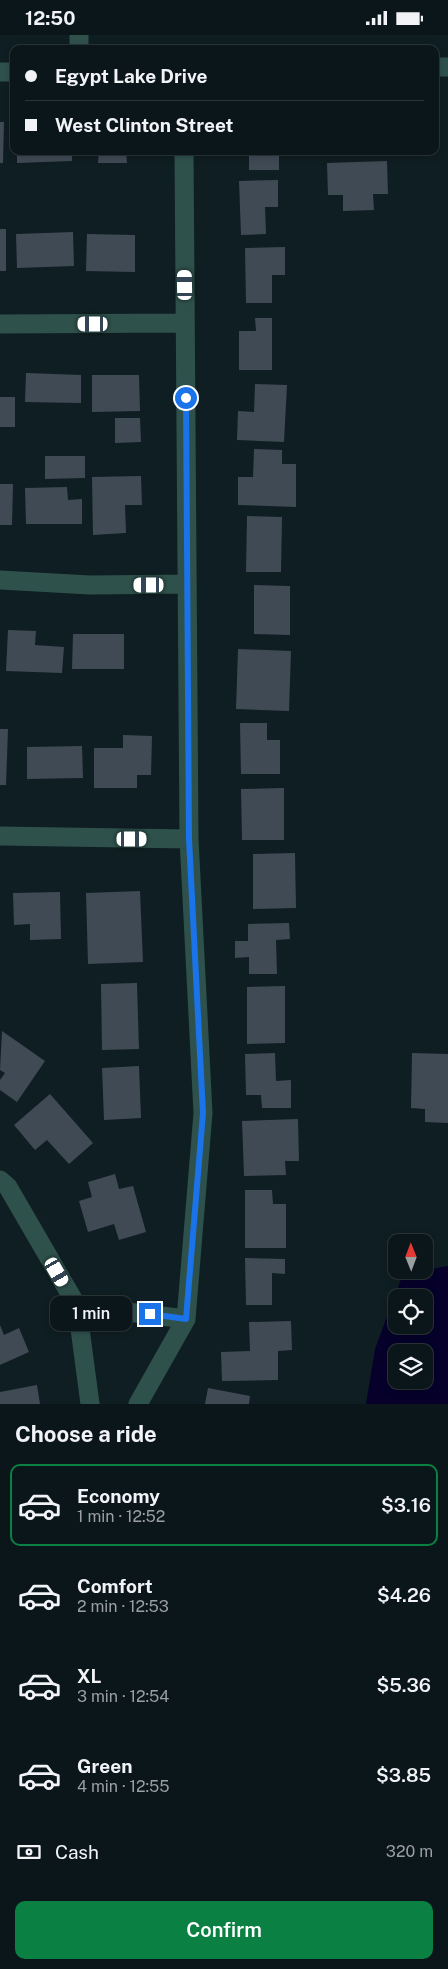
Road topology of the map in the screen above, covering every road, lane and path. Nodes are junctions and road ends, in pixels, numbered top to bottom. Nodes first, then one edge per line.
1 (184, 155) edge
2 (186, 323) junction
3 (0, 324) edge
4 (0, 580) edge
5 (187, 584) junction
6 (0, 836) edge
7 (189, 839) junction
8 (0, 1180) edge
9 (76, 1305) junction
10 (186, 1319) junction
11 (90, 1404) edge
12 (138, 1404) edge

1 - 2 street
2 - 3 street
2 - 5 street
4 - 5 street
5 - 7 street
6 - 7 street
7 - 10 street
8 - 9 street
9 - 10 street
9 - 11 street
10 - 12 street

